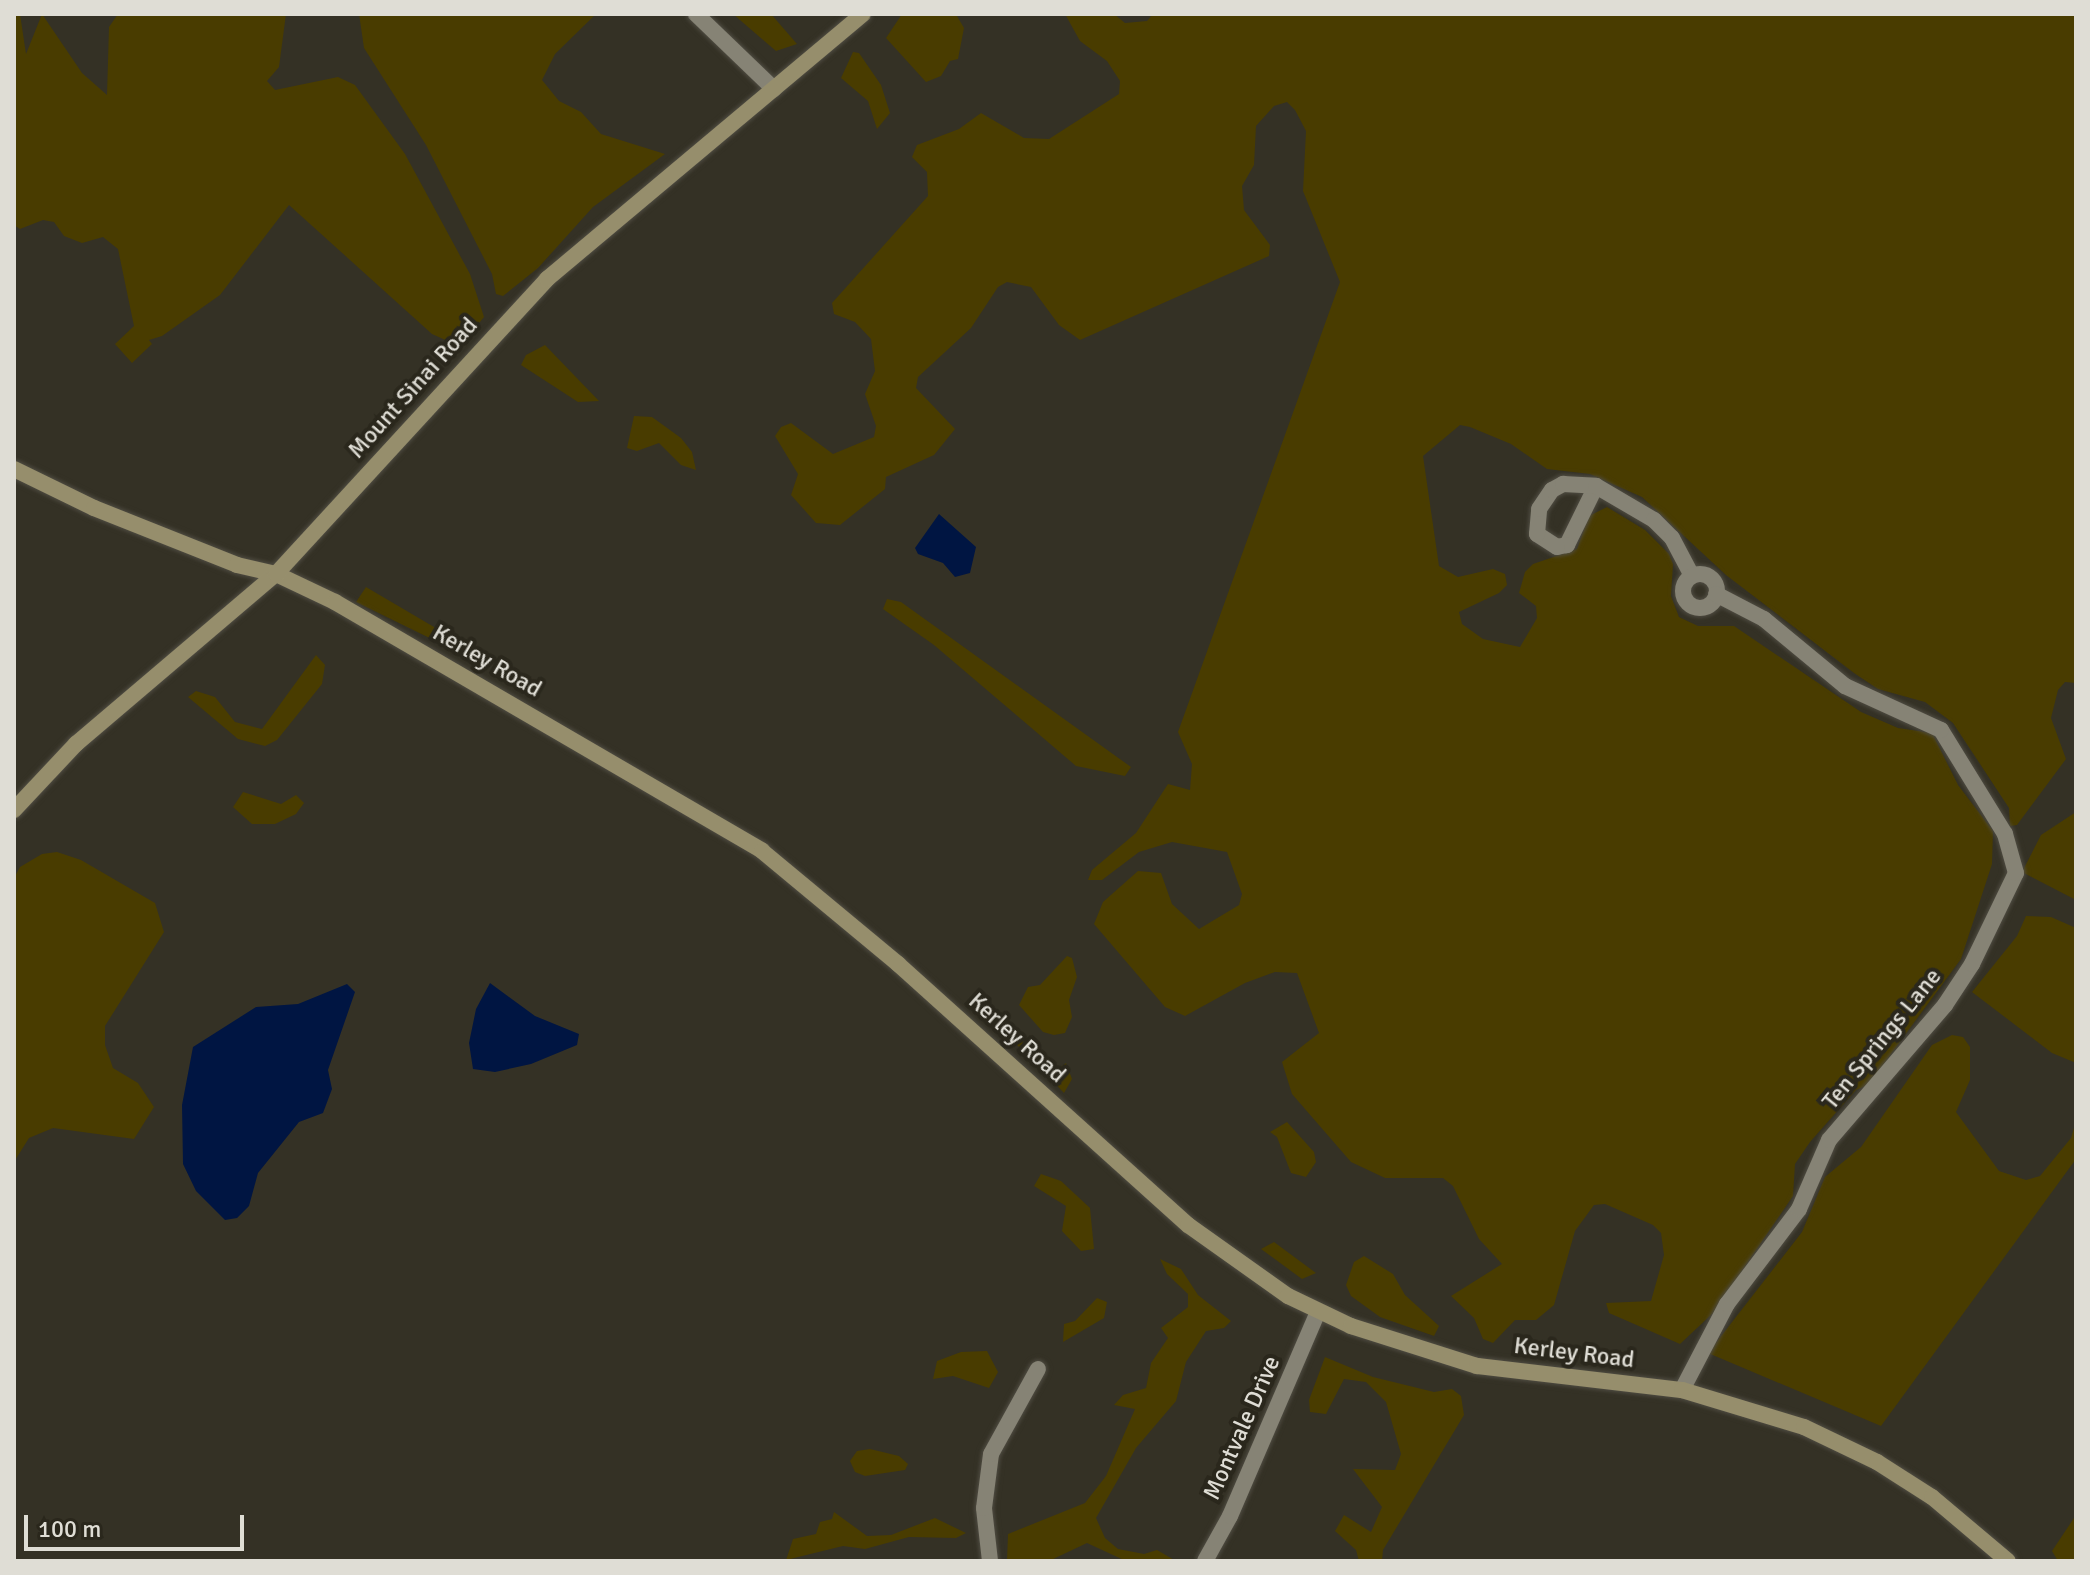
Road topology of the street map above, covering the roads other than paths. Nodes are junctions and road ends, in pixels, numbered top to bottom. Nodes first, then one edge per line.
1 (696, 14) edge
2 (863, 14) edge
3 (774, 89) junction
4 (14, 469) edge
5 (1596, 486) dead end
6 (276, 574) junction
7 (1692, 576) junction
8 (1716, 594) junction
9 (14, 810) edge
10 (1318, 1312) junction
11 (1038, 1369) dead end
12 (1682, 1390) junction
13 (990, 1561) edge
14 (1205, 1561) edge
15 (2008, 1561) edge

1 - 3 street
2 - 3 street, Mount Sinai Road
3 - 6 street, Mount Sinai Road
4 - 6 street, Kerley Road
5 - 7 street, Ten Springs Lane
6 - 9 street, Mount Sinai Road
6 - 10 street, Kerley Road
7 - 8 street, Ten Springs Lane
7 - 8 street, Ten Springs Lane
8 - 12 street, Ten Springs Lane
10 - 12 street, Kerley Road
10 - 14 street, Montvale Drive
11 - 13 street
12 - 15 street, Kerley Road

